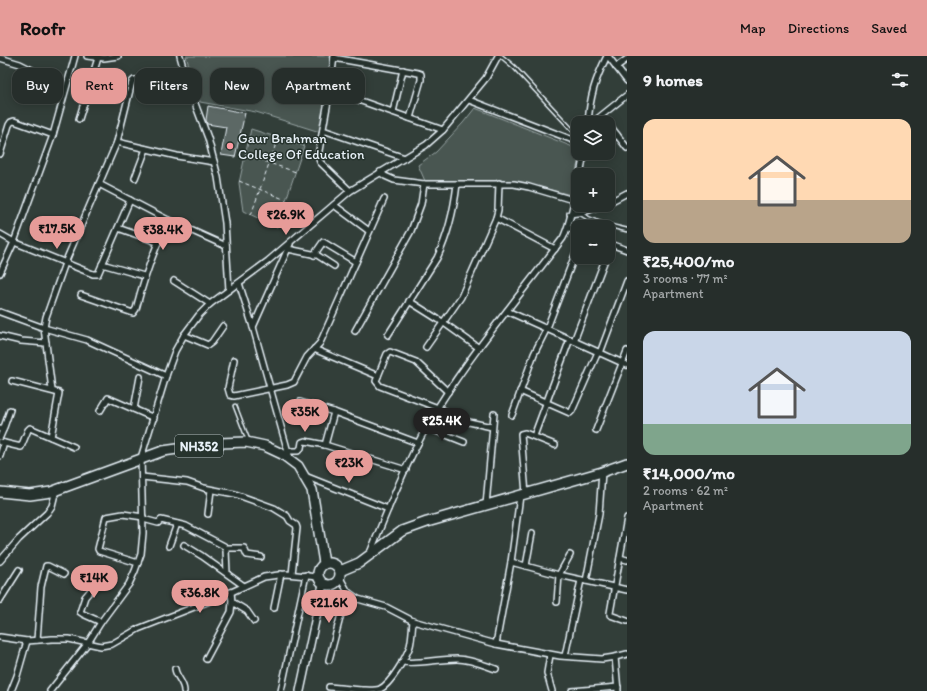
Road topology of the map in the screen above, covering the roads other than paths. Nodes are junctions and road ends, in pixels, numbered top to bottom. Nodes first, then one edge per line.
1 (75, 56) edge
2 (86, 56) edge
3 (118, 56) edge
4 (180, 56) edge
5 (499, 56) edge
6 (607, 56) edge
7 (334, 57) edge
8 (0, 58) edge
9 (98, 58) junction
10 (12, 59) edge
11 (627, 59) edge
12 (616, 67) junction
13 (29, 68) edge
14 (183, 68) edge
15 (333, 68) edge
16 (403, 70) junction
17 (135, 80) edge
18 (627, 81) edge
19 (627, 95) edge
20 (469, 100) junction
21 (365, 102) edge
22 (195, 104) edge
23 (328, 104) edge
24 (393, 112) junction
25 (602, 115) edge
26 (589, 116) edge
27 (410, 118) junction
28 (79, 119) dead end
29 (571, 128) edge
30 (323, 130) junction
31 (443, 130) junction
32 (615, 132) edge
33 (53, 134) junction
34 (617, 135) joint
35 (571, 139) edge
36 (117, 142) junction
37 (627, 148) edge
38 (146, 149) junction
39 (0, 154) edge
40 (405, 158) junction
41 (214, 162) junction
42 (380, 172) junction
43 (135, 178) dead end
44 (500, 183) junction
45 (99, 184) junction
46 (424, 184) junction
47 (457, 184) junction
48 (350, 191) junction
49 (627, 193) edge
50 (384, 198) dead end
51 (571, 199) edge
52 (615, 199) edge
53 (130, 200) junction
54 (334, 206) junction
55 (571, 210) edge
56 (582, 212) edge
57 (579, 213) junction
58 (570, 214) junction
59 (496, 218) junction
60 (168, 220) junction
61 (118, 228) junction
62 (569, 228) joint
63 (627, 230) edge
64 (369, 231) junction
65 (0, 234) edge
66 (14, 242) junction
67 (157, 242) junction
68 (290, 243) junction
69 (615, 245) edge
70 (226, 246) junction
71 (288, 249) junction
72 (555, 249) junction
73 (627, 250) edge
74 (314, 255) junction
75 (356, 262) junction
76 (65, 263) junction
77 (102, 264) junction
78 (571, 264) edge
79 (603, 264) edge
80 (334, 266) dead end
81 (0, 273) edge
82 (144, 276) junction
83 (174, 281) dead end
84 (627, 281) edge
85 (239, 283) junction
86 (229, 290) junction
87 (81, 295) dead end
88 (409, 301) junction
89 (210, 304) junction
90 (507, 311) junction
91 (0, 312) edge
92 (444, 323) junction
93 (224, 326) dead end
94 (253, 327) junction
95 (44, 328) junction
96 (547, 328) junction
97 (355, 331) dead end
98 (184, 335) junction
99 (388, 335) dead end
100 (0, 336) edge
101 (572, 340) junction
102 (46, 343) junction
103 (426, 347) dead end
104 (479, 348) junction
105 (314, 349) junction
106 (627, 351) edge
107 (599, 353) junction
108 (234, 360) dead end
109 (625, 364) edge
110 (166, 376) junction
111 (378, 376) junction
112 (140, 377) dead end
113 (12, 381) dead end
114 (270, 388) junction
115 (52, 390) junction
116 (520, 391) junction
117 (448, 392) junction
118 (300, 402) dead end
119 (546, 403) junction
120 (236, 406) dead end
121 (438, 408) junction
122 (134, 409) junction
123 (10, 410) dead end
124 (100, 411) dead end
125 (334, 412) junction
126 (494, 414) dead end
127 (512, 415) dead end
128 (154, 418) junction
129 (426, 427) junction
130 (492, 427) junction
131 (2, 429) edge
132 (596, 430) dead end
133 (534, 436) junction
134 (0, 437) edge
135 (51, 437) junction
136 (2, 442) edge
137 (464, 442) dead end
138 (249, 443) junction
139 (418, 443) junction
140 (324, 445) junction
141 (556, 445) dead end
142 (74, 447) dead end
143 (289, 455) junction
144 (0, 456) edge
145 (141, 458) junction
146 (627, 463) edge
147 (406, 470) junction
148 (602, 472) junction
149 (304, 476) junction
150 (142, 477) junction
151 (56, 490) junction
152 (212, 490) junction
153 (0, 492) edge
154 (523, 495) junction
155 (486, 505) junction
156 (388, 509) junction
157 (208, 514) dead end
158 (143, 518) junction
159 (627, 518) edge
160 (177, 524) junction
161 (626, 529) edge
162 (532, 532) dead end
163 (184, 545) dead end
164 (169, 546) dead end
165 (225, 548) junction
166 (570, 555) dead end
167 (369, 556) junction
168 (261, 557) dead end
169 (620, 558) junction
170 (627, 560) edge
171 (0, 561) edge
172 (511, 562) junction
173 (138, 563) junction
174 (324, 563) junction
175 (526, 566) junction
176 (19, 570) dead end
177 (227, 573) junction
178 (64, 574) dead end
179 (97, 574) dead end
180 (281, 574) junction
181 (292, 574) junction
182 (306, 575) junction
183 (340, 575) junction
184 (558, 575) junction
185 (321, 580) junction
186 (584, 581) junction
187 (244, 586) junction
188 (615, 587) junction
189 (627, 590) edge
190 (231, 592) junction
191 (348, 592) junction
192 (0, 600) edge
193 (232, 602) junction
194 (557, 602) dead end
195 (274, 608) dead end
196 (413, 620) junction
197 (254, 621) dead end
198 (627, 621) edge
199 (101, 622) junction
200 (0, 637) edge
201 (37, 640) junction
202 (27, 641) junction
203 (88, 643) junction
204 (496, 644) junction
205 (550, 654) junction
206 (627, 654) edge
207 (565, 656) junction
208 (615, 657) junction
209 (206, 659) dead end
210 (329, 660) dead end
211 (402, 662) junction
212 (175, 669) dead end
213 (496, 669) dead end
214 (329, 687) dead end
215 (618, 689) edge
216 (346, 690) edge
217 (361, 690) edge
218 (11, 691) edge
219 (51, 691) edge
220 (184, 691) edge
221 (282, 691) edge
222 (300, 691) edge
223 (552, 691) edge
224 (572, 691) edge

1 - 33 street
2 - 9 street
3 - 9 street
4 - 14 street
5 - 20 street
5 - 29 lane
6 - 12 street
6 - 26 street
7 - 15 street
7 - 16 street
8 - 10 street
9 - 28 street
10 - 13 street
11 - 12 street
12 - 18 street
16 - 24 street
16 - 27 street
17 - 36 street
19 - 25 street
20 - 31 street
20 - 35 street
21 - 24 street
22 - 41 street
23 - 30 street
24 - 27 street
27 - 31 street
30 - 40 street
30 - 48 street
31 - 40 street
32 - 34 street
33 - 39 street
33 - 66 street
34 - 37 street
36 - 38 street
36 - 45 street
38 - 41 street
38 - 43 street
40 - 42 street
41 - 70 street
42 - 46 street
42 - 48 street
44 - 47 street
44 - 51 street
44 - 59 street
45 - 53 street
45 - 76 street
46 - 47 street
46 - 97 street
47 - 88 street
48 - 54 street
49 - 52 street
50 - 64 street
53 - 60 street
53 - 61 street
54 - 64 street
54 - 68 street
55 - 58 street
56 - 57 street
57 - 58 street
57 - 63 lane
58 - 62 street
59 - 72 street
59 - 92 street
60 - 67 street
60 - 70 street
61 - 67 street
61 - 77 street
62 - 72 street
64 - 75 street
65 - 66 street
66 - 76 street
66 - 81 street
67 - 82 street
68 - 71 street
68 - 85 street
69 - 73 street
70 - 86 street
71 - 74 street
71 - 94 street
72 - 90 street
74 - 75 street
74 - 80 street
75 - 105 street
76 - 77 street
76 - 95 street
77 - 82 street
78 - 96 street
79 - 101 street
82 - 87 street
83 - 89 street
84 - 107 street
85 - 86 street
85 - 94 street
86 - 89 street
88 - 92 street
88 - 99 street
89 - 98 street
90 - 96 street
90 - 104 street
91 - 95 street
92 - 103 street
92 - 104 street
93 - 98 street
94 - 114 street
95 - 102 street
95 - 110 street
96 - 101 street
96 - 116 street
98 - 110 street
100 - 102 street
101 - 107 street
101 - 119 street
102 - 115 street
104 - 117 street
105 - 111 street
105 - 114 street
106 - 109 street
107 - 109 street
107 - 119 street
108 - 114 street
109 - 132 street
110 - 128 street
111 - 117 street
111 - 121 street
112 - 122 street
113 - 115 street
114 - 143 street
115 - 135 street
116 - 119 street
116 - 127 street
117 - 121 street
118 - 125 street
119 - 133 street
120 - 138 lane
121 - 129 street
121 - 130 street
122 - 124 street
122 - 128 street
123 - 131 street
125 - 139 street
125 - 140 street
126 - 130 street
128 - 145 street
129 - 137 street
129 - 139 street
130 - 155 street
131 - 134 street
133 - 141 street
133 - 154 street
135 - 136 street
135 - 142 street
136 - 144 street
138 - 143 highway, NH352
138 - 145 highway, NH352
139 - 147 street
140 - 143 street
140 - 147 street
143 - 149 highway, NH352
145 - 150 street
145 - 151 highway, NH352
146 - 148 highway
147 - 156 street
148 - 154 highway
148 - 186 street
149 - 156 street
149 - 174 highway, NH352
150 - 152 street
150 - 158 street
151 - 153 highway, NH352
151 - 171 street
152 - 157 street
152 - 181 street
154 - 155 highway
154 - 172 street
155 - 167 highway
156 - 167 street
158 - 160 street
158 - 173 street
158 - 173 street
159 - 161 street
160 - 164 street
160 - 165 street
161 - 169 street
162 - 175 street
163 - 177 street
165 - 168 street
165 - 177 street
166 - 184 street
167 - 183 highway
169 - 170 street
169 - 188 street
172 - 175 street
172 - 204 street
173 - 199 street
174 - 183 highway
174 - 185 highway
175 - 184 street
176 - 192 street
177 - 187 street
178 - 201 street
179 - 199 street
180 - 181 street
180 - 187 street
180 - 195 street
181 - 182 street
182 - 185 street
182 - 221 street
183 - 185 highway
183 - 191 street
184 - 186 street
184 - 194 street
185 - 222 street
186 - 188 street
186 - 207 street
187 - 190 street
188 - 189 street
188 - 198 street
190 - 193 street
190 - 203 street
191 - 196 street
191 - 210 street
193 - 197 street
193 - 209 street
196 - 204 street
196 - 211 street
199 - 203 street
200 - 202 street
201 - 202 street
201 - 203 street
202 - 218 street
203 - 219 street
204 - 205 street
205 - 207 street
205 - 223 street
206 - 208 street
207 - 208 street
208 - 215 street
211 - 213 street
211 - 217 street
212 - 220 street
214 - 216 street
215 - 224 street
216 - 217 street

